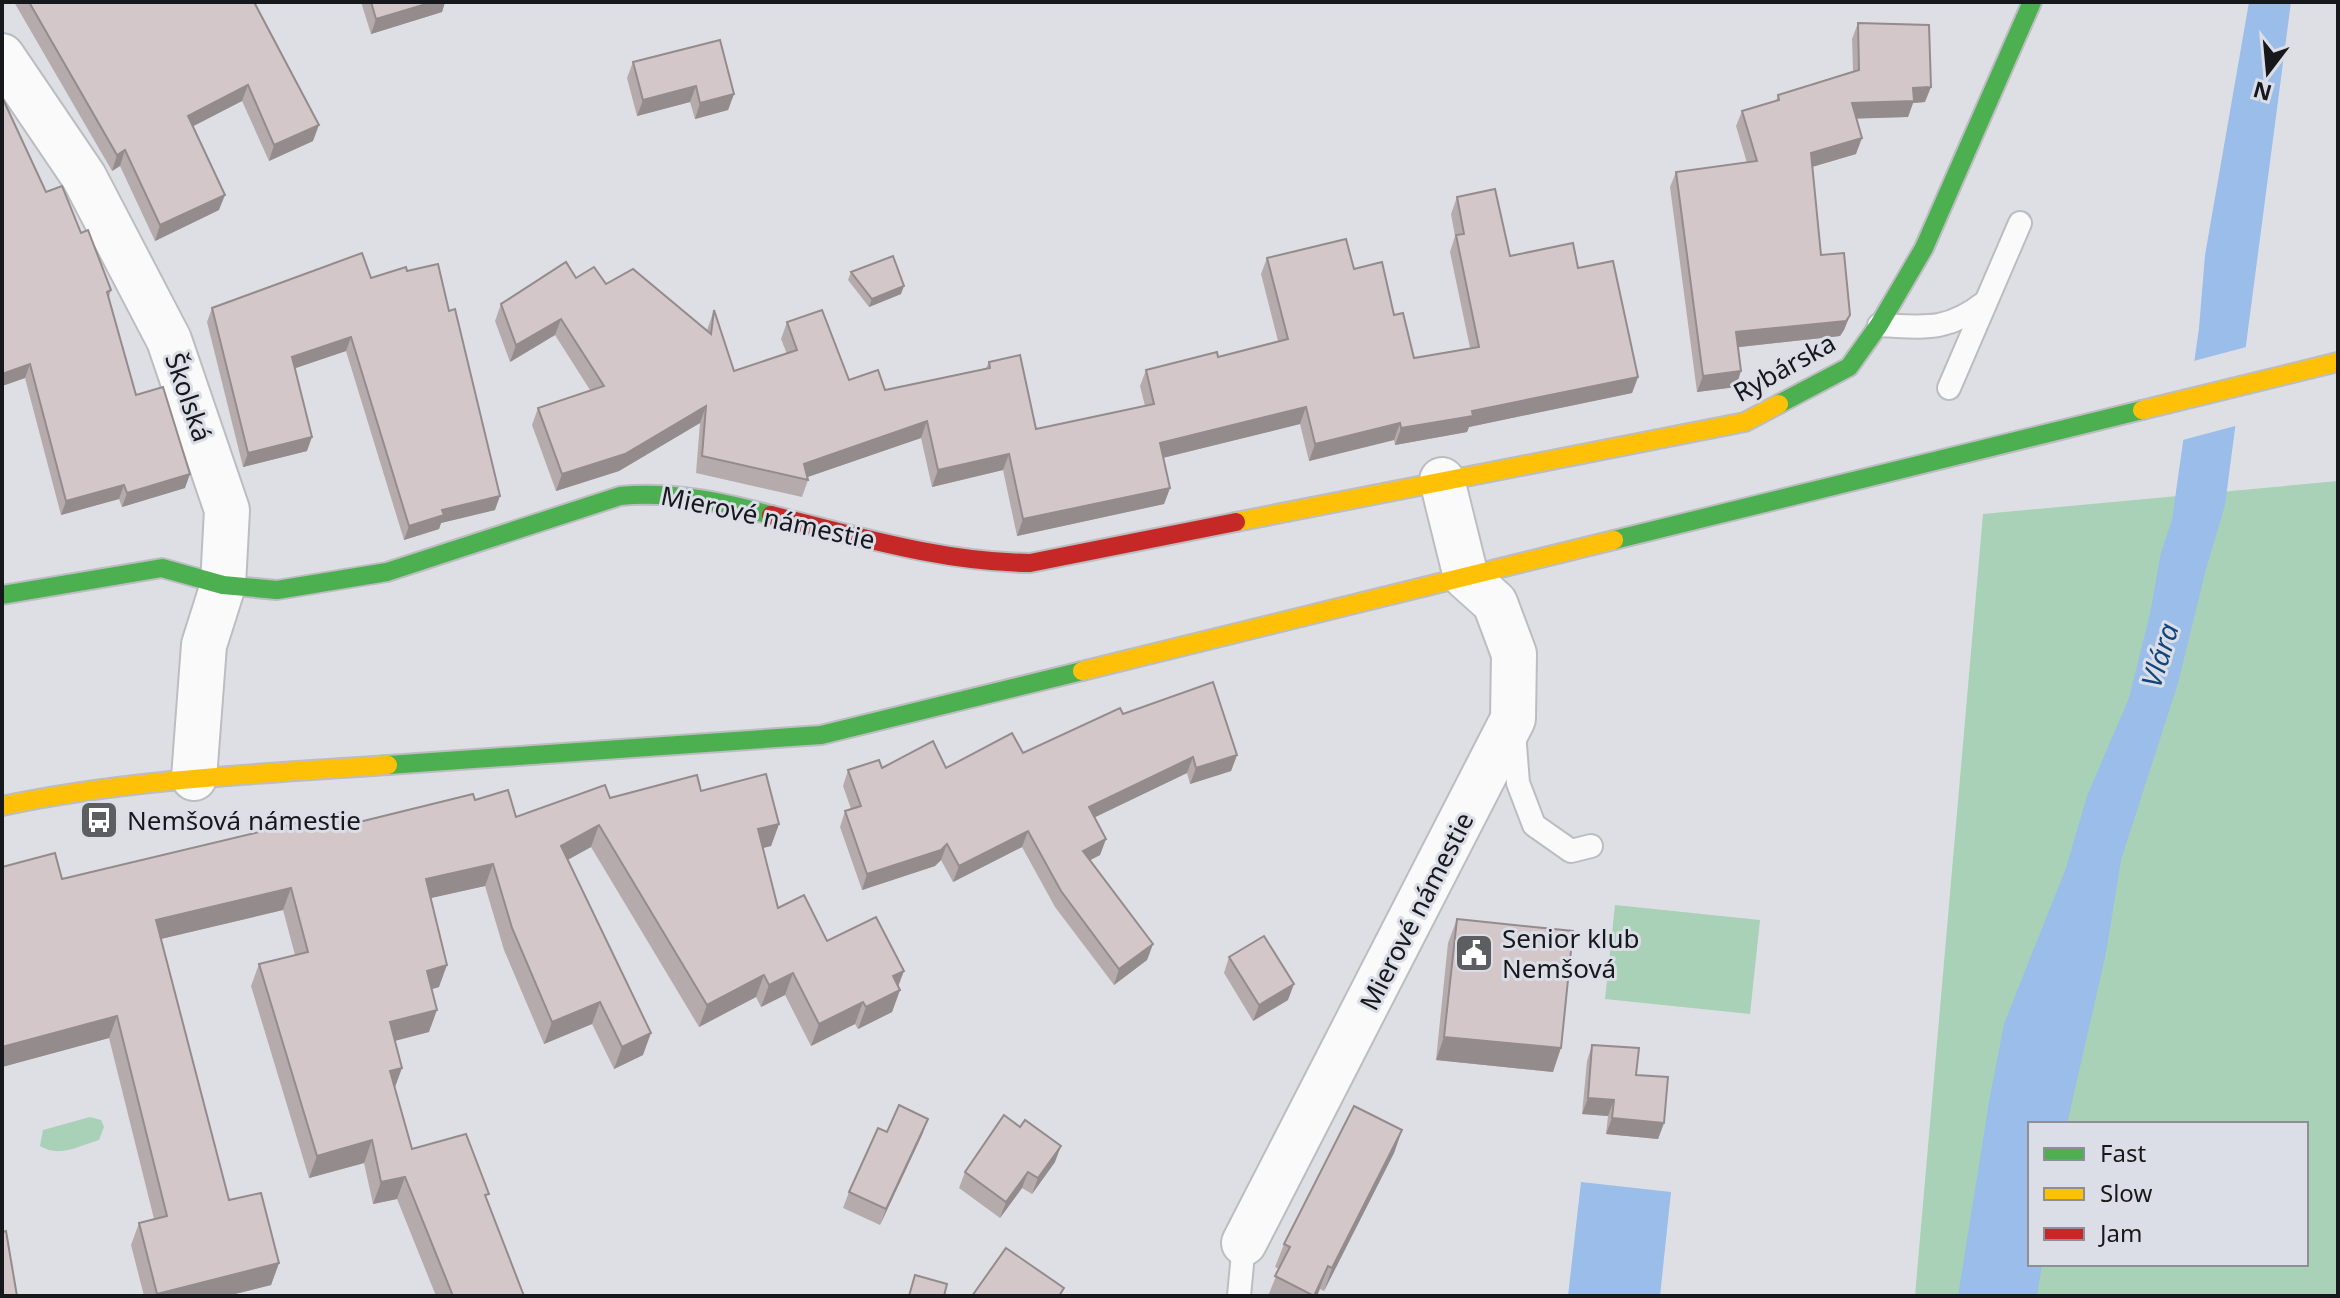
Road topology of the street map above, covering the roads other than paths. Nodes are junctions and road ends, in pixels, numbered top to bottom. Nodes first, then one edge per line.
1 (2032, 2) edge
2 (2, 56) edge
3 (2020, 223) dead end
4 (1985, 302) junction
5 (1879, 325) junction
6 (2338, 362) edge
7 (1949, 388) dead end
8 (1442, 480) junction
9 (1466, 577) junction
10 (223, 585) junction
11 (2, 595) edge
12 (1513, 719) junction
13 (194, 778) junction
14 (2, 806) edge
15 (1591, 846) dead end
16 (1244, 1243) joint
17 (1239, 1296) edge

1 - 5 main road, Rybárska
2 - 10 street, Školská
3 - 4 lane
4 - 5 lane
4 - 7 lane
5 - 8 main road, Rybárska
6 - 9 main road
8 - 9 street
8 - 10 main road, Mierové námestie
9 - 12 street, Mierové námestie
9 - 13 main road
10 - 11 main road, Mierové námestie
10 - 13 street, Školská
12 - 15 lane
12 - 16 street, Mierové námestie
13 - 14 main road
16 - 17 lane

